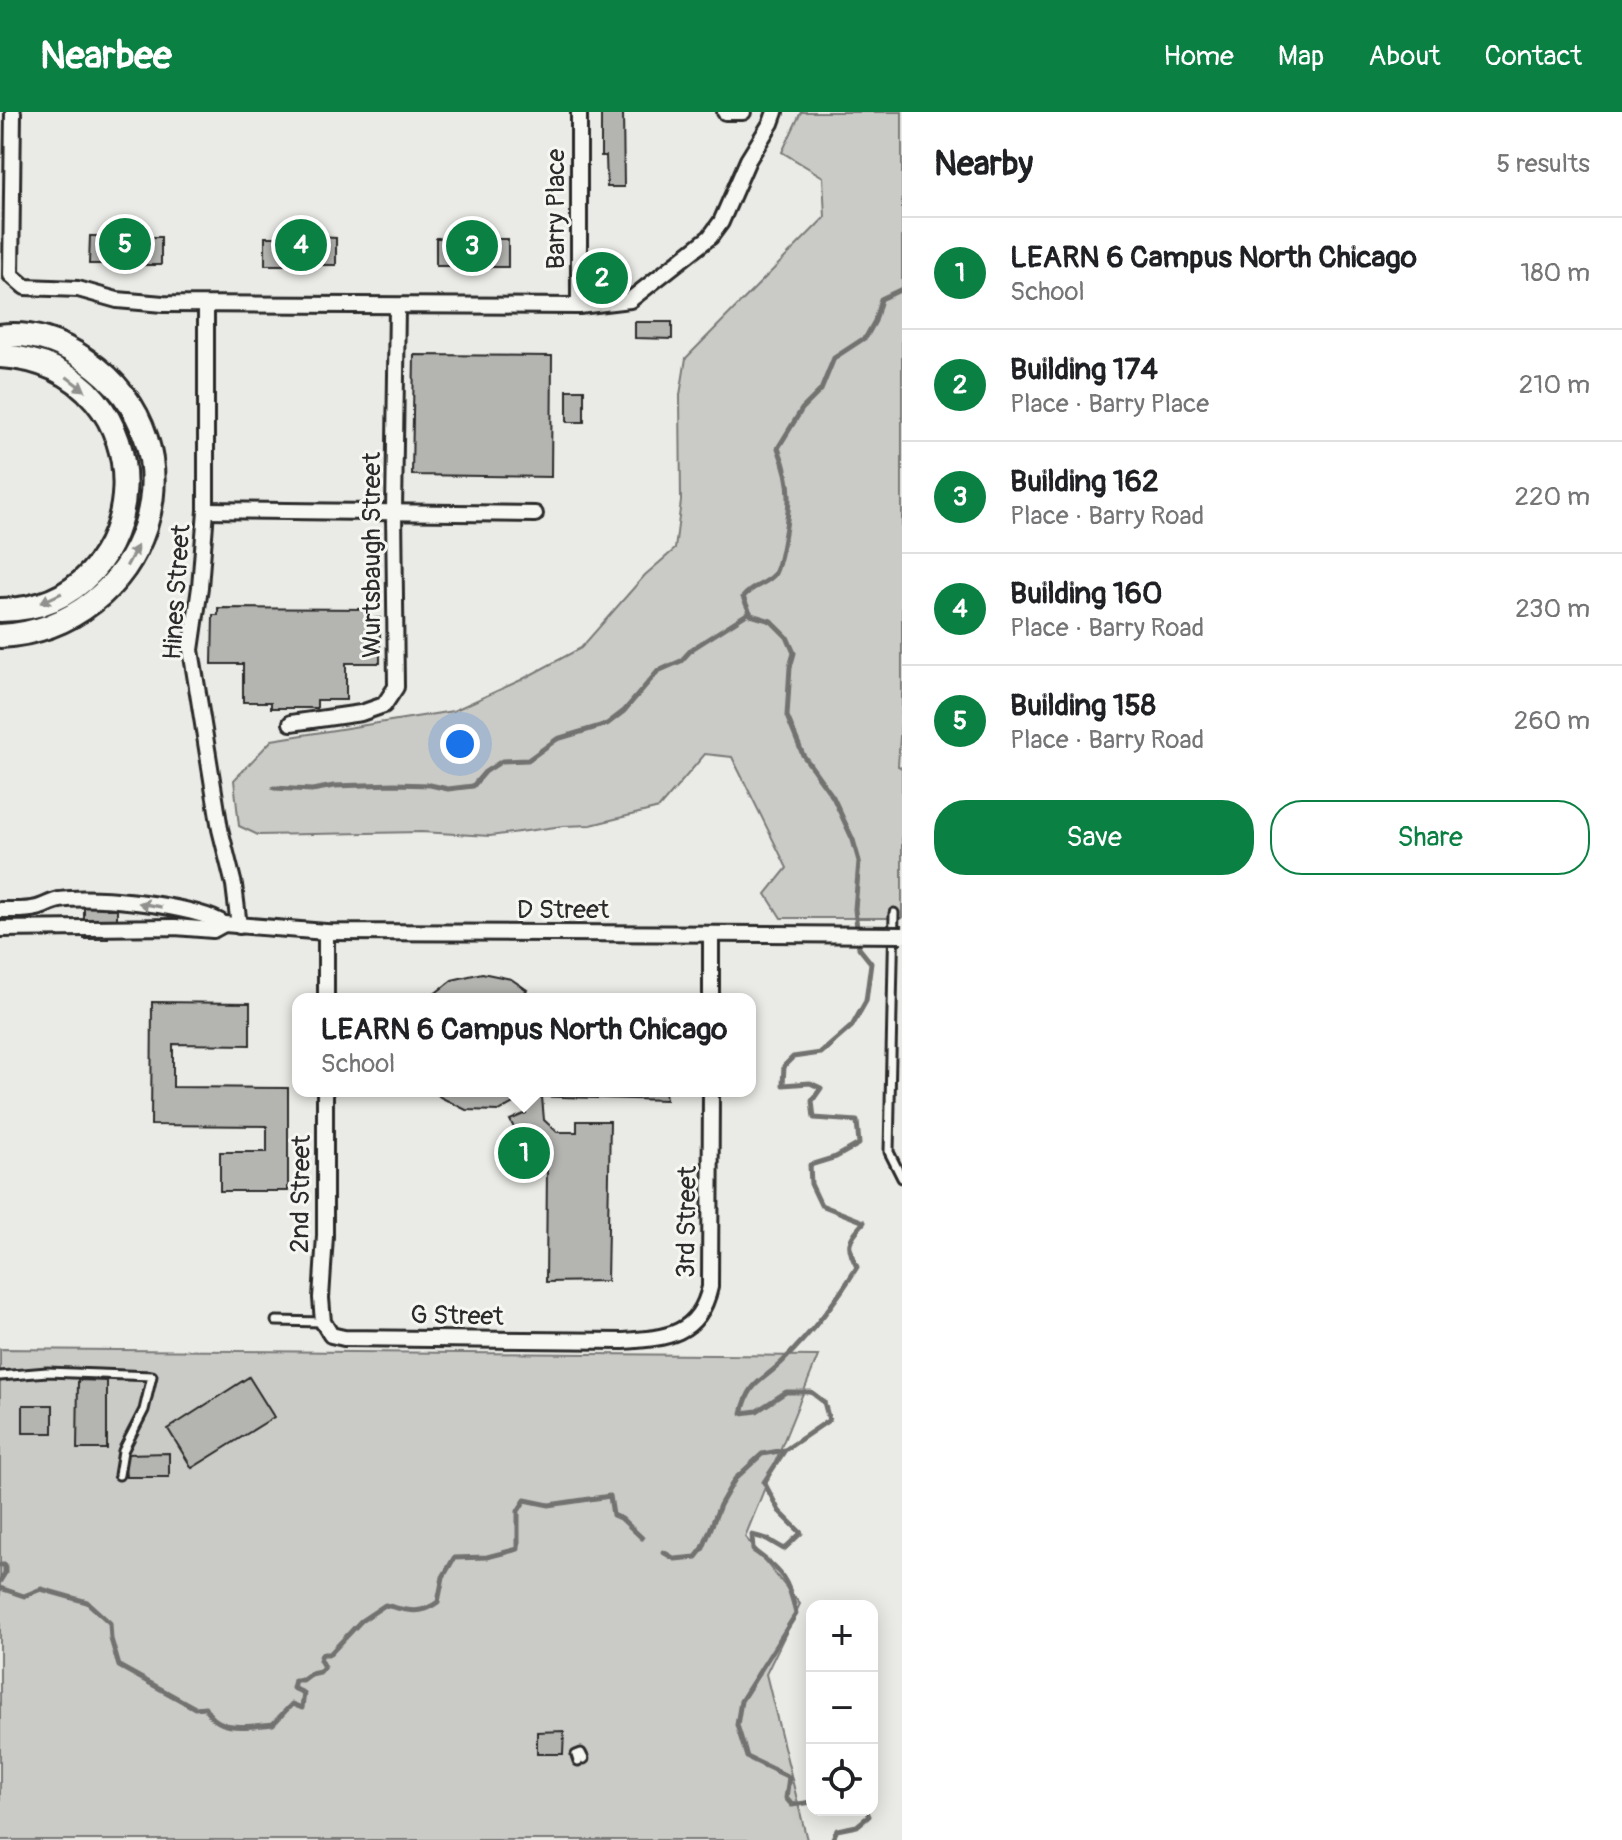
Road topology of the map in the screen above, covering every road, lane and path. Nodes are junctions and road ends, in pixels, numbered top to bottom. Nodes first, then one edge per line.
1 (13, 112) edge
2 (579, 112) edge
3 (725, 112) edge
4 (743, 112) edge
5 (775, 112) edge
6 (206, 305) junction
7 (579, 306) junction
8 (397, 307) junction
9 (4, 345) edge
10 (206, 510) junction
11 (394, 511) junction
12 (535, 514) dead end
13 (0, 610) edge
14 (0, 636) edge
15 (291, 723) dead end
16 (0, 910) edge
17 (894, 913) dead end
18 (231, 925) junction
19 (0, 929) edge
20 (326, 932) junction
21 (711, 934) junction
22 (902, 935) edge
23 (326, 993) edge
24 (711, 993) edge
25 (325, 1097) edge
26 (711, 1097) edge
27 (902, 1178) edge
28 (276, 1321) dead end
29 (323, 1322) junction
30 (623, 1341) joint
31 (0, 1376) edge
32 (119, 1475) dead end

1 - 6 street
2 - 7 street, Barry Place
3 - 4 street
5 - 7 street
6 - 8 street
6 - 10 street, Hines Street
7 - 8 street
8 - 11 street, Wurtsbaugh Street
9 -> 13 highway
14 -> 9 highway
10 - 11 street
10 - 18 street, Hines Street
11 - 12 street
11 - 15 street, Wurtsbaugh Street
18 -> 16 street, D Street
17 - 27 lane
18 - 19 street, D Street
18 - 20 street, D Street
20 - 21 street, D Street
20 - 23 street
21 - 22 street, D Street, bridge
21 - 24 street
25 - 29 street, 2nd Street
26 - 30 street, 3rd Street
28 - 29 lane
29 - 30 street, G Street
31 - 32 lane

